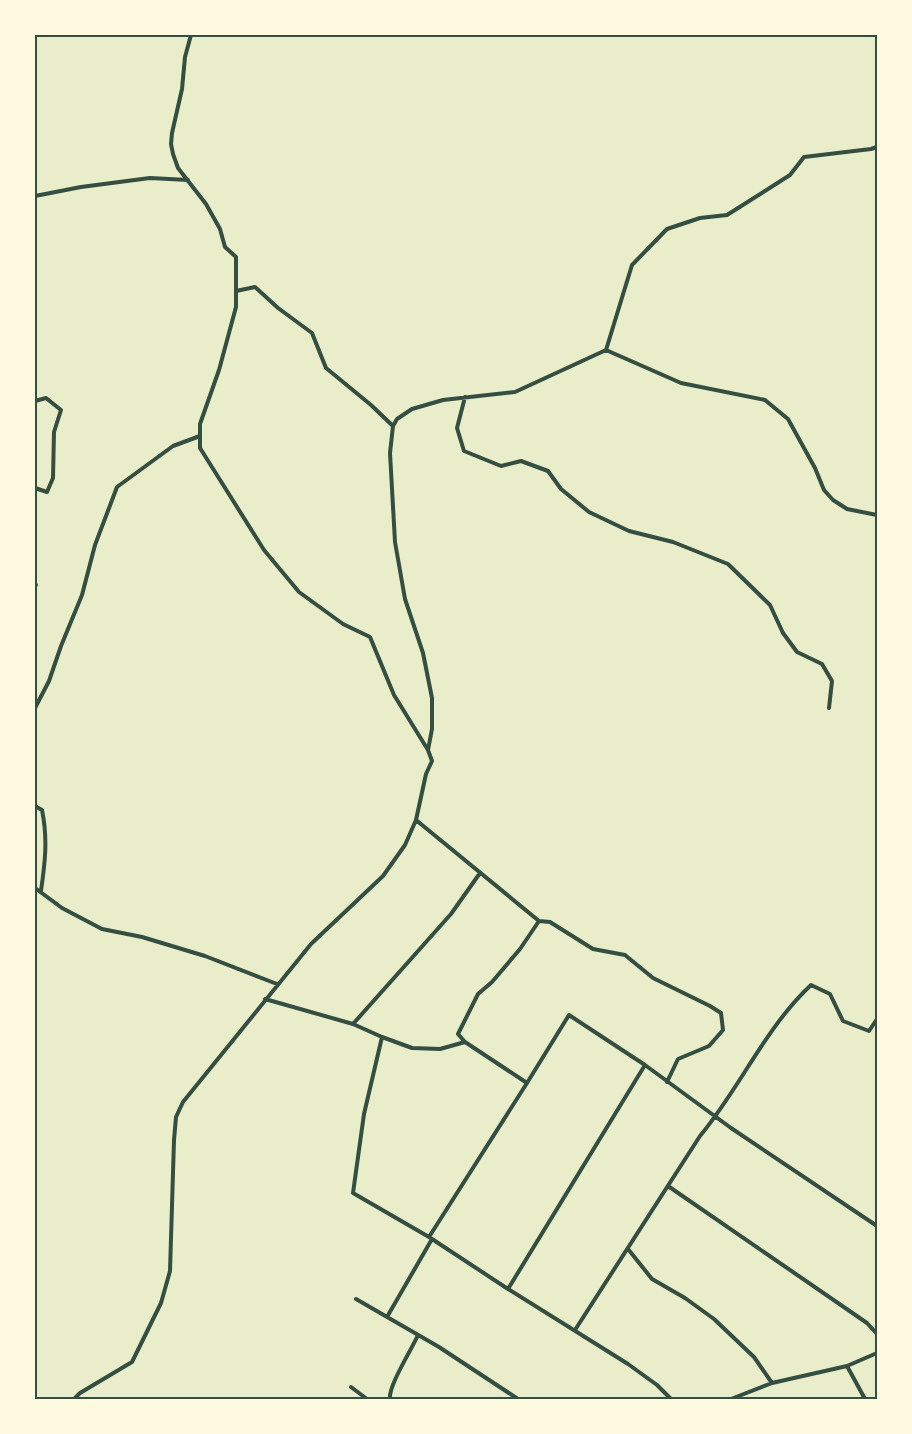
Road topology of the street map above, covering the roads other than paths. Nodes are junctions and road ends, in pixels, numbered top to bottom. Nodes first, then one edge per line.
1 (191, 35) edge
2 (877, 148) edge
3 (188, 180) junction
4 (35, 196) edge
5 (236, 291) junction
6 (606, 350) junction
7 (465, 397) junction
8 (35, 401) edge
9 (393, 426) junction
10 (200, 436) junction
11 (35, 488) edge
12 (877, 515) edge
13 (35, 708) edge
14 (829, 708) dead end
15 (428, 750) junction
16 (35, 806) edge
17 (416, 820) junction
18 (480, 873) junction
19 (35, 888) edge
20 (41, 891) junction
21 (539, 921) junction
22 (277, 984) junction
23 (265, 999) junction
24 (877, 1020) edge
25 (353, 1024) junction
26 (382, 1037) junction
27 (465, 1042) junction
28 (644, 1065) junction
29 (667, 1082) junction
30 (527, 1083) junction
31 (716, 1118) junction
32 (668, 1186) junction
33 (877, 1226) edge
34 (430, 1238) junction
35 (628, 1249) junction
36 (508, 1289) junction
37 (356, 1299) dead end
38 (387, 1317) junction
39 (575, 1330) junction
40 (877, 1334) edge
41 (418, 1335) junction
42 (877, 1353) edge
43 (847, 1366) junction
44 (772, 1383) junction
45 (351, 1387) dead end
46 (74, 1399) edge
47 (367, 1399) edge
48 (390, 1399) edge
49 (518, 1399) edge
50 (671, 1399) edge
51 (731, 1399) edge
52 (865, 1399) edge

1 - 3 street
2 - 6 street
3 - 4 street
3 - 5 street
5 - 9 street
5 - 10 street
6 - 7 street
6 - 12 street
7 - 9 street
7 - 14 street
8 - 11 street
9 - 15 street
10 - 13 street
10 - 15 street
15 - 17 street
16 - 20 street
17 - 18 street
17 - 22 street
18 - 21 street
18 - 25 street
19 - 20 street
20 - 22 street
21 - 27 street
21 - 29 street
22 - 23 street
23 - 25 street
23 - 46 street
24 - 31 street
25 - 26 street
26 - 27 street
26 - 34 street
27 - 30 street
28 - 29 street
28 - 30 street
28 - 36 street
29 - 31 street
30 - 34 street
31 - 32 street
31 - 33 street
32 - 35 street
32 - 40 street
34 - 36 street
34 - 38 street
35 - 39 street
35 - 44 street
36 - 39 street
37 - 38 street
38 - 41 street
39 - 50 street
41 - 48 street
41 - 49 street
42 - 43 street
43 - 44 street
43 - 52 street
44 - 51 street
45 - 47 street

